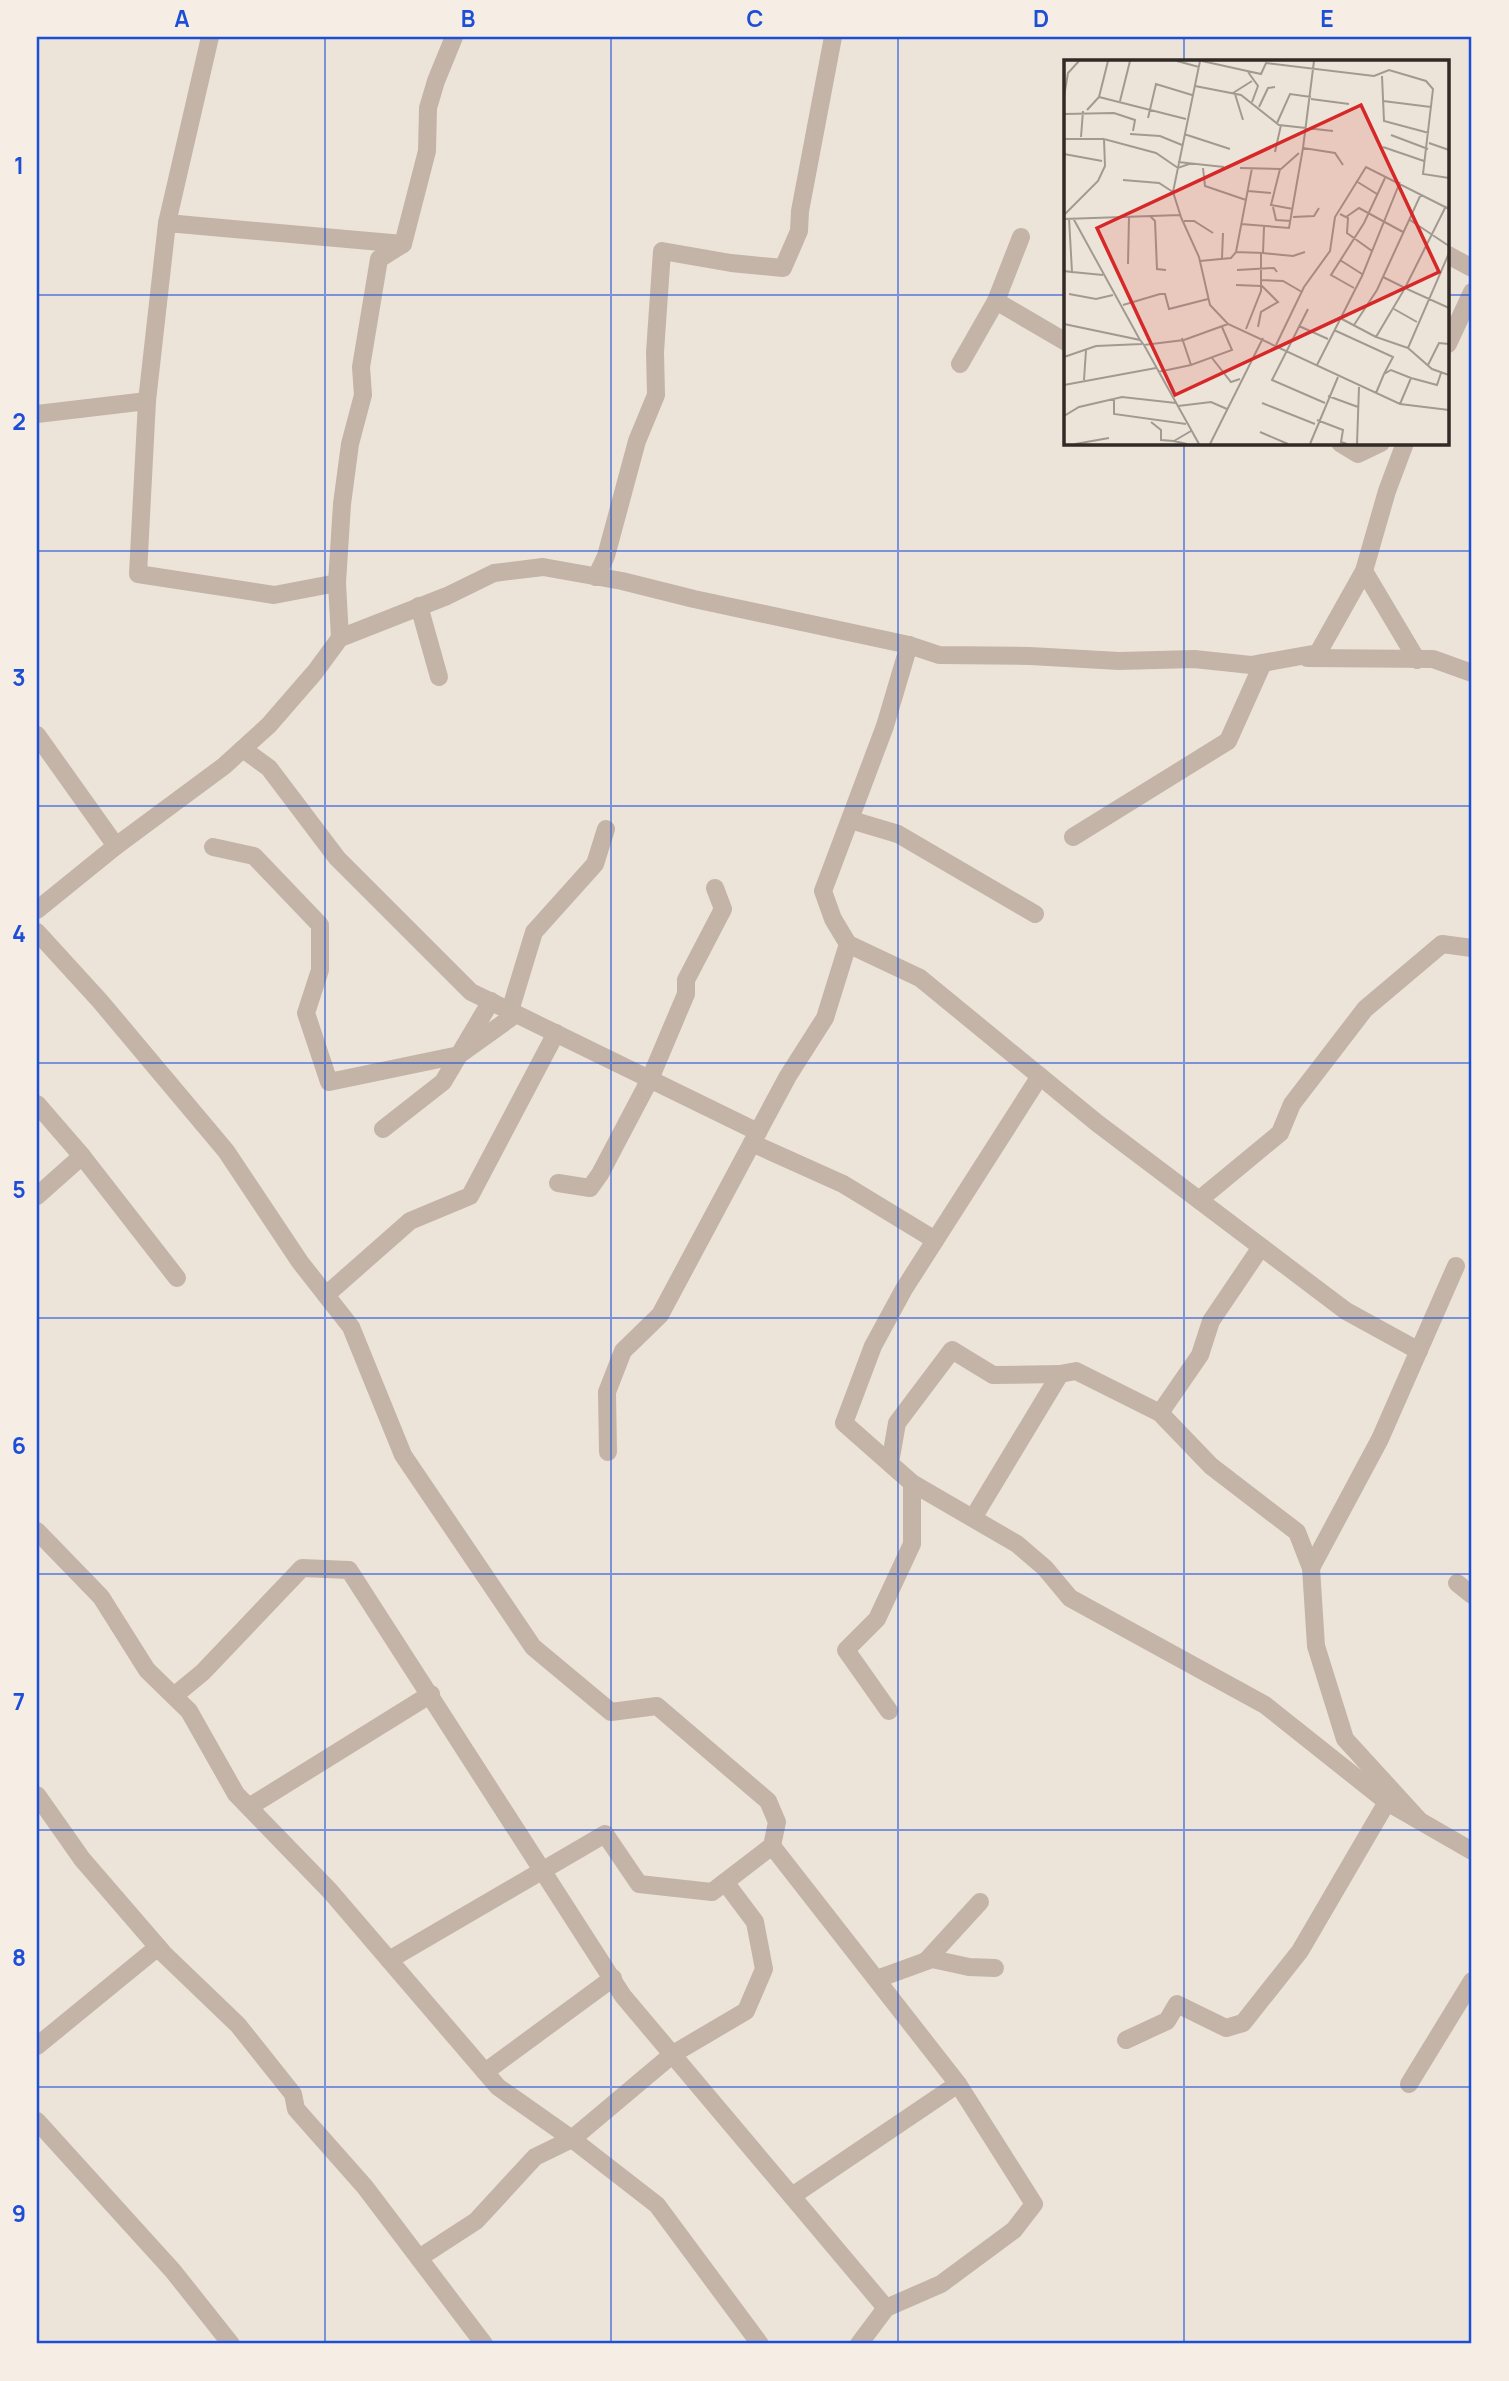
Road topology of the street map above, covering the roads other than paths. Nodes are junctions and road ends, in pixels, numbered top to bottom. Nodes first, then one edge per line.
1 (210, 37) edge
2 (454, 37) edge
3 (833, 37) edge
4 (167, 223) junction
5 (1021, 237) dead end
6 (402, 244) junction
7 (1450, 256) edge
8 (1472, 268) edge
9 (1472, 292) edge
10 (996, 301) junction
11 (1450, 340) edge
12 (1064, 341) edge
13 (960, 364) dead end
14 (148, 401) junction
15 (37, 414) edge
16 (1342, 444) edge
17 (1379, 444) edge
18 (1405, 444) edge
19 (1364, 571) junction
20 (596, 577) junction
21 (337, 583) junction
22 (419, 606) junction
23 (340, 638) junction
24 (909, 645) junction
25 (1290, 657) junction
26 (1417, 660) junction
27 (1263, 663) junction
28 (1472, 673) edge
29 (439, 677) dead end
30 (37, 735) edge
31 (243, 749) junction
32 (851, 820) junction
33 (606, 829) dead end
34 (1073, 837) dead end
35 (116, 846) junction
36 (213, 847) dead end
37 (715, 888) dead end
38 (37, 910) edge
39 (1035, 914) dead end
40 (37, 932) edge
41 (848, 944) junction
42 (1472, 948) edge
43 (491, 1002) junction
44 (513, 1012) junction
45 (556, 1033) junction
46 (459, 1055) junction
47 (1040, 1076) junction
48 (650, 1079) junction
49 (37, 1104) edge
50 (383, 1129) dead end
51 (755, 1137) junction
52 (82, 1156) junction
53 (558, 1183) dead end
54 (37, 1196) edge
55 (1199, 1200) junction
56 (936, 1240) junction
57 (1261, 1247) junction
58 (1456, 1266) dead end
59 (177, 1278) dead end
60 (326, 1295) junction
61 (1419, 1351) junction
62 (1060, 1374) junction
63 (1160, 1413) junction
64 (608, 1452) dead end
65 (890, 1463) junction
66 (912, 1483) junction
67 (972, 1518) junction
68 (37, 1531) edge
69 (1311, 1568) junction
70 (1457, 1583) dead end
71 (1472, 1595) edge
72 (430, 1694) junction
73 (174, 1696) junction
74 (888, 1711) dead end
75 (37, 1795) edge
76 (1387, 1801) junction
77 (249, 1808) junction
78 (1419, 1820) junction
79 (772, 1846) junction
80 (1472, 1851) edge
81 (544, 1870) junction
82 (725, 1882) junction
83 (980, 1902) dead end
84 (158, 1947) junction
85 (388, 1959) junction
86 (926, 1961) junction
87 (995, 1968) dead end
88 (613, 1978) junction
89 (877, 1979) junction
90 (1472, 1980) edge
91 (1126, 2040) dead end
92 (37, 2046) edge
93 (673, 2054) junction
94 (485, 2072) junction
95 (958, 2084) junction
96 (1409, 2084) dead end
97 (37, 2121) edge
98 (572, 2139) junction
99 (792, 2196) junction
100 (419, 2258) junction
101 (886, 2308) junction
102 (231, 2344) edge
103 (484, 2344) edge
104 (760, 2344) edge
105 (859, 2344) edge

1 - 4 street
2 - 6 street
3 - 20 street
4 - 6 street
4 - 14 street
5 - 10 street
6 - 21 street
7 - 8 street
9 - 11 street
10 - 12 street
10 - 13 street
14 - 15 street
14 - 21 street
16 - 17 street
18 - 19 street
19 - 25 street
19 - 26 street
20 - 22 street
20 - 24 street
21 - 23 street
22 - 23 street
22 - 29 street
23 - 31 street
24 - 27 street
24 - 32 street
25 - 26 street
25 - 27 street
26 - 28 street
27 - 34 street
30 - 35 street
31 - 35 street
31 - 43 street
32 - 39 street
32 - 41 street
33 - 44 street
35 - 38 street
36 - 46 street
37 - 48 street
40 - 60 street
41 - 47 street
41 - 51 street
42 - 55 street
43 - 44 street
43 - 46 street
44 - 45 street
44 - 46 street
45 - 48 street
45 - 60 street
46 - 50 street
47 - 55 street
47 - 56 street
48 - 51 street
48 - 53 street
49 - 52 street
51 - 56 street
51 - 64 street
52 - 54 street
52 - 59 street
55 - 57 street
56 - 65 street
57 - 61 street
57 - 63 street
58 - 61 street
60 - 79 street
61 - 69 street
62 - 63 street
62 - 65 street
62 - 67 street
63 - 69 street
65 - 66 street
66 - 67 street
66 - 74 street
67 - 76 street
68 - 73 street
69 - 78 street
70 - 71 street
72 - 73 street
72 - 77 street
72 - 81 street
73 - 77 street
75 - 84 street
76 - 78 street
76 - 91 street
77 - 85 street
78 - 80 street
79 - 82 street
79 - 89 street
81 - 82 street
81 - 85 street
81 - 88 street
82 - 93 street
83 - 86 street
84 - 92 street
84 - 100 street
85 - 94 street
86 - 87 street
86 - 89 street
88 - 93 street
88 - 94 street
89 - 95 street
90 - 96 street
93 - 98 street
93 - 99 street
94 - 98 street
95 - 99 street
95 - 101 street
97 - 102 street
98 - 100 street
98 - 104 street
99 - 101 street
100 - 103 street
101 - 105 street

